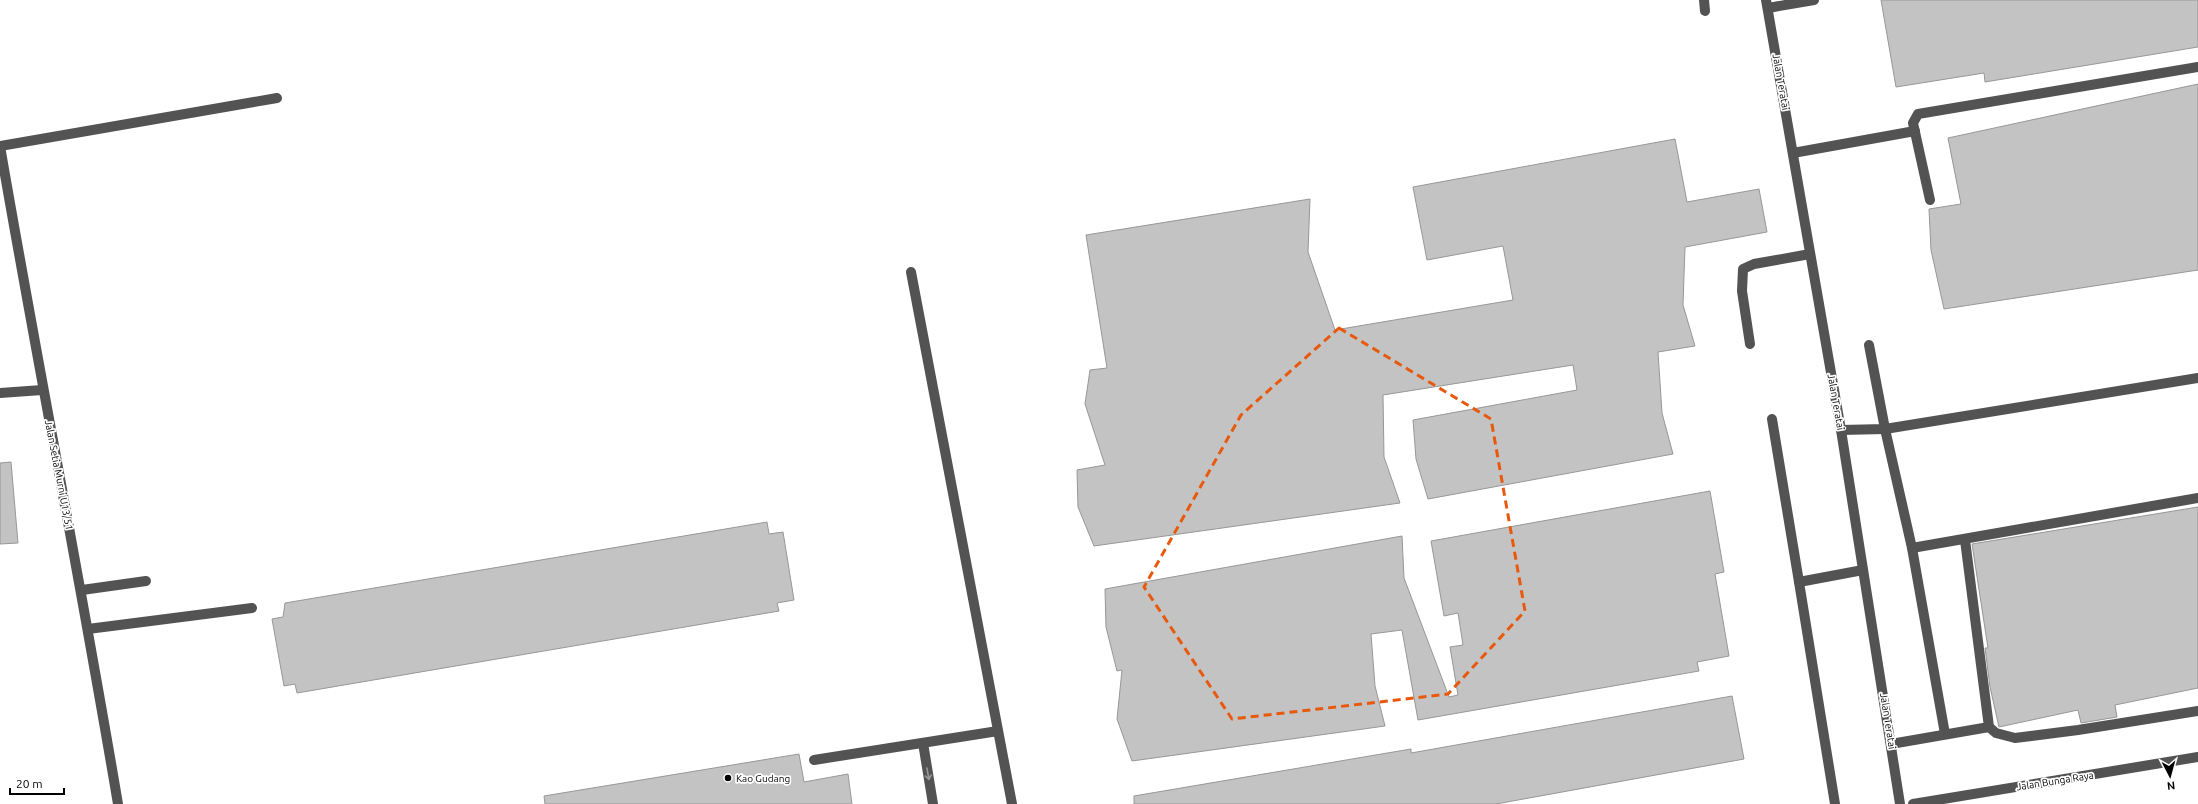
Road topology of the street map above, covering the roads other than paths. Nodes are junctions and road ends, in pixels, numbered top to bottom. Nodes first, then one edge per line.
1 (1704, 0) edge
2 (1814, 0) edge
3 (1767, 4) edge
4 (1705, 11) dead end
5 (2198, 67) edge
6 (277, 98) dead end
7 (1915, 131) junction
8 (0, 146) edge
9 (1793, 153) junction
10 (1930, 200) dead end
11 (1810, 254) junction
12 (911, 272) dead end
13 (1750, 344) dead end
14 (1869, 345) dead end
15 (2198, 378) edge
16 (42, 390) junction
17 (0, 393) edge
18 (1772, 419) dead end
19 (1885, 429) junction
20 (1840, 430) junction
21 (2198, 498) edge
22 (1965, 540) junction
23 (1912, 548) junction
24 (1863, 570) junction
25 (146, 581) dead end
26 (1799, 582) junction
27 (82, 590) junction
28 (252, 608) dead end
29 (88, 629) junction
30 (2198, 711) edge
31 (1989, 727) junction
32 (998, 731) junction
33 (1945, 734) junction
34 (923, 743) junction
35 (1891, 744) junction
36 (2198, 757) edge
37 (814, 760) dead end
38 (118, 804) edge
39 (933, 804) edge
40 (1012, 804) edge
41 (1835, 804) edge
42 (1900, 804) edge
43 (1913, 804) edge

1 - 4 street
2 - 3 street
3 - 9 street, Jalan Teratai
5 - 7 street
6 - 8 street
7 - 9 street
7 - 10 street
8 - 16 street, Jalan Setia Murni U13/51
9 - 11 street, Jalan Teratai
11 - 13 street
11 - 20 street, Jalan Teratai
12 - 32 street
14 - 19 street
15 - 19 street
16 - 17 street
16 - 27 street, Jalan Setia Murni U13/51
18 - 26 street
19 - 20 street
19 - 23 street
20 - 24 street, Jalan Teratai
21 - 22 street
22 - 23 street
22 - 31 street
23 - 33 street
24 - 26 street
24 - 35 street, Jalan Teratai
25 - 27 street
26 - 41 street
27 - 29 street, Jalan Setia Murni U13/51
28 - 29 street
29 - 38 street, Jalan Setia Murni U13/51
30 - 31 street
31 - 33 street
32 - 34 street
32 - 40 street
33 - 35 street
34 - 37 street
34 -> 39 street
35 - 42 street, Jalan Teratai
36 - 43 street, Jalan Bunga Raya

